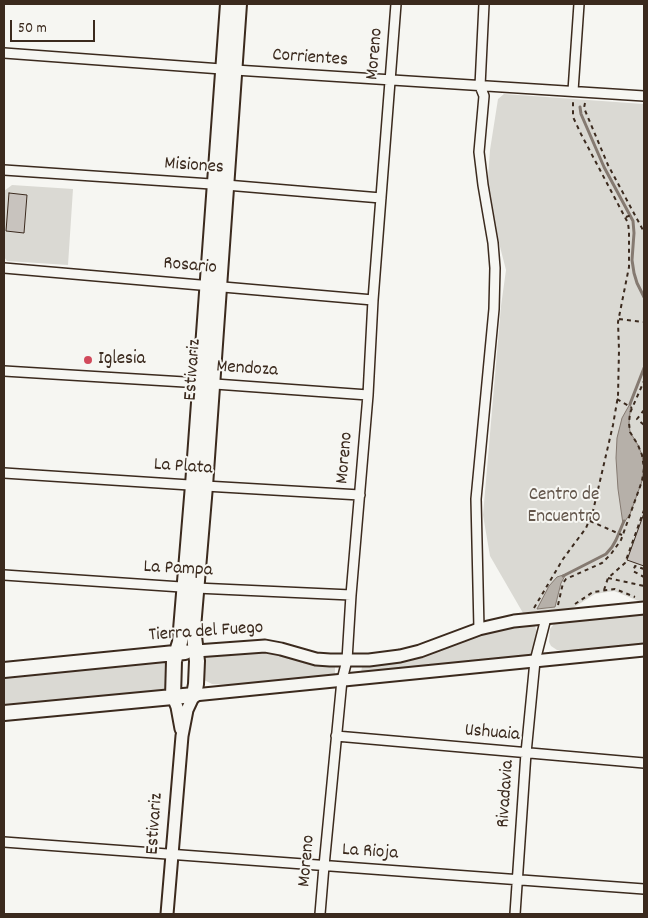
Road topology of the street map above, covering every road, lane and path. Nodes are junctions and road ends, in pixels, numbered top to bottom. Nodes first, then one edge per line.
1 (228, 4) edge
2 (239, 4) edge
3 (396, 4) edge
4 (484, 4) edge
5 (579, 4) edge
6 (4, 52) edge
7 (229, 70) junction
8 (390, 81) junction
9 (480, 86) junction
10 (573, 91) junction
11 (585, 92) junction
12 (644, 96) edge
13 (4, 170) edge
14 (221, 185) junction
15 (381, 198) junction
16 (634, 214) junction
17 (626, 217) junction
18 (644, 232) edge
19 (4, 268) edge
20 (213, 285) junction
21 (373, 300) junction
22 (619, 319) junction
23 (644, 322) edge
24 (4, 371) edge
25 (644, 381) edge
26 (206, 383) junction
27 (368, 395) junction
28 (617, 399) junction
29 (632, 408) junction
30 (644, 410) edge
31 (644, 425) edge
32 (4, 473) edge
33 (199, 486) junction
34 (360, 495) junction
35 (644, 510) edge
36 (590, 520) junction
37 (622, 535) junction
38 (644, 569) edge
39 (4, 575) edge
40 (644, 576) edge
41 (608, 578) junction
42 (644, 586) edge
43 (191, 587) junction
44 (604, 590) junction
45 (351, 595) junction
46 (643, 604) edge
47 (565, 605) dead end
48 (573, 605) dead end
49 (546, 618) junction
50 (529, 619) junction
51 (479, 629) junction
52 (644, 650) edge
53 (196, 651) junction
54 (176, 653) junction
55 (347, 660) junction
56 (535, 661) junction
57 (4, 670) edge
58 (342, 680) junction
59 (194, 695) junction
60 (173, 697) junction
61 (4, 713) edge
62 (182, 736) junction
63 (336, 736) junction
64 (526, 753) junction
65 (644, 763) edge
66 (4, 842) edge
67 (173, 855) junction
68 (324, 866) junction
69 (517, 880) junction
70 (644, 889) edge
71 (167, 914) edge
72 (320, 914) edge
73 (515, 914) edge

1 - 7 main road, Estivariz
2 - 7 main road, Estivariz
3 - 8 street, Moreno
4 - 9 street
5 - 10 street
6 - 7 street, Corrientes
7 - 8 street, Corrientes
7 - 14 main road, Estivariz
8 - 9 street, Corrientes
8 - 15 street, Moreno
9 - 10 street, Corrientes
9 - 51 street
10 - 11 street, Corrientes
10 - 17 path
11 - 12 street, Corrientes
11 - 16 path
13 - 14 street, Misiones
14 - 15 street, Misiones
14 - 20 main road, Estivariz
15 - 21 street, Moreno
16 - 17 path
16 - 18 path
17 - 22 path
19 - 20 street, Rosario
20 - 21 street, Rosario
20 - 26 main road, Estivariz
21 - 27 street, Moreno
22 - 23 path
22 - 28 path
24 - 26 street, Mendoza
25 - 29 path
26 - 27 street, Mendoza
26 - 33 main road, Estivariz
27 - 34 street, Moreno
28 - 29 path
28 - 36 path
29 - 37 path
30 - 31 path
32 - 33 street, La Plata
33 - 34 street, La Plata
33 - 43 main road, Estivariz
34 - 45 street, Moreno
35 - 41 path
36 - 37 path
36 - 50 path
37 - 47 path
38 - 40 path
39 - 43 street, La Pampa
41 - 42 path
41 - 44 path
43 - 45 street, La Pampa
43 - 53 main road, Estivariz
43 - 54 main road, Estivariz
44 - 46 path
44 - 48 path
45 - 55 street, Moreno
46 - 49 street, Tierra del Fuego
49 - 50 street, Tierra del Fuego
49 - 56 street, Rivadavia
50 - 51 street, Tierra del Fuego
51 - 55 street, Tierra del Fuego
52 - 56 street
53 - 54 main road, Tierra del Fuego
53 - 55 street, Tierra del Fuego
53 - 59 main road, Estivariz
54 - 57 main road, Tierra del Fuego
54 - 60 main road, Estivariz
55 - 58 street, Moreno
56 - 58 street
56 - 64 street, Rivadavia
58 - 59 street
58 - 63 street, Moreno
59 - 60 main road
59 - 62 street, Estivariz
60 - 61 main road
60 - 62 street, Estivariz
62 - 67 street, Estivariz
63 - 64 street, Ushuaia
63 - 68 street, Moreno
64 - 65 street, Ushuaia
64 - 69 street, Rivadavia
66 - 67 street, La Rioja
67 - 68 street, La Rioja
67 - 71 street, Estivariz
68 - 69 street, La Rioja
68 - 72 street, Moreno
69 - 70 street, La Rioja
69 - 73 street, Rivadavia

